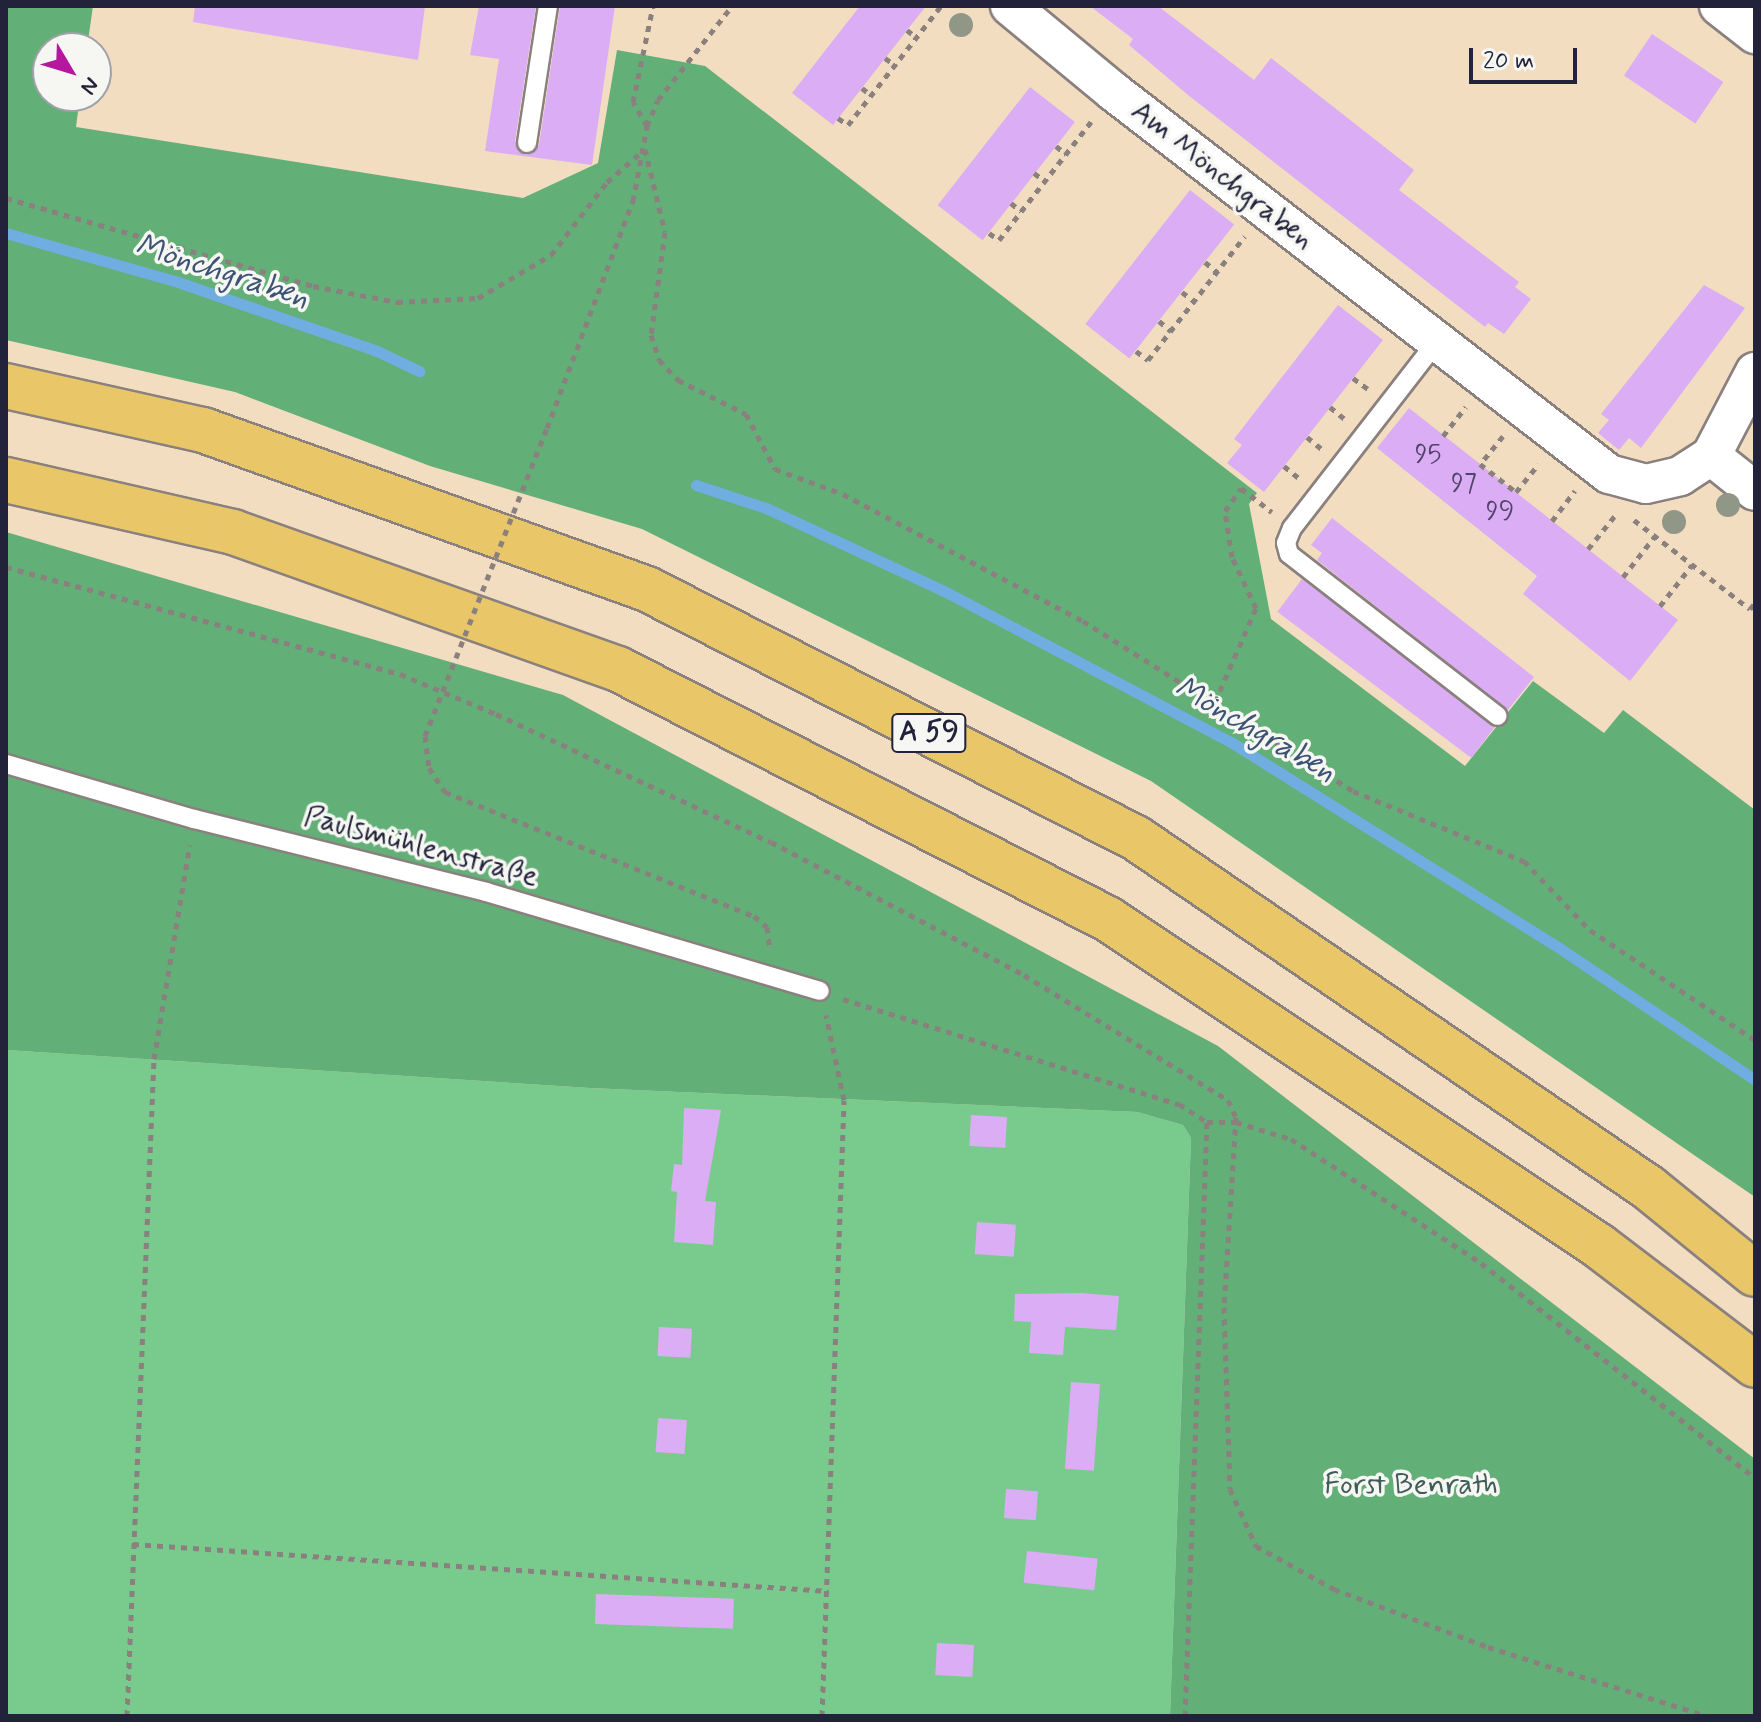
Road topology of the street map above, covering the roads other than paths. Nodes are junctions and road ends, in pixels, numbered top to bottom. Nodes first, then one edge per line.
1 (548, 6) edge
2 (1010, 6) edge
3 (1719, 6) edge
4 (1755, 34) edge
5 (527, 143) dead end
6 (1438, 340) junction
7 (1755, 372) edge
8 (6, 386) edge
9 (1711, 456) junction
10 (6, 480) edge
11 (1755, 491) edge
12 (1498, 716) dead end
13 (6, 764) edge
14 (820, 991) road end
15 (1755, 1274) edge
16 (1755, 1365) edge

1 - 5 lane
2 - 6 street, Am Mönchgraben
3 - 4 street
6 - 9 street, Am Mönchgraben
6 - 12 lane
7 - 9 street
8 - 15 highway, A 59
9 - 11 street
10 - 16 highway
13 - 14 lane, Paulsmühlenstraße

